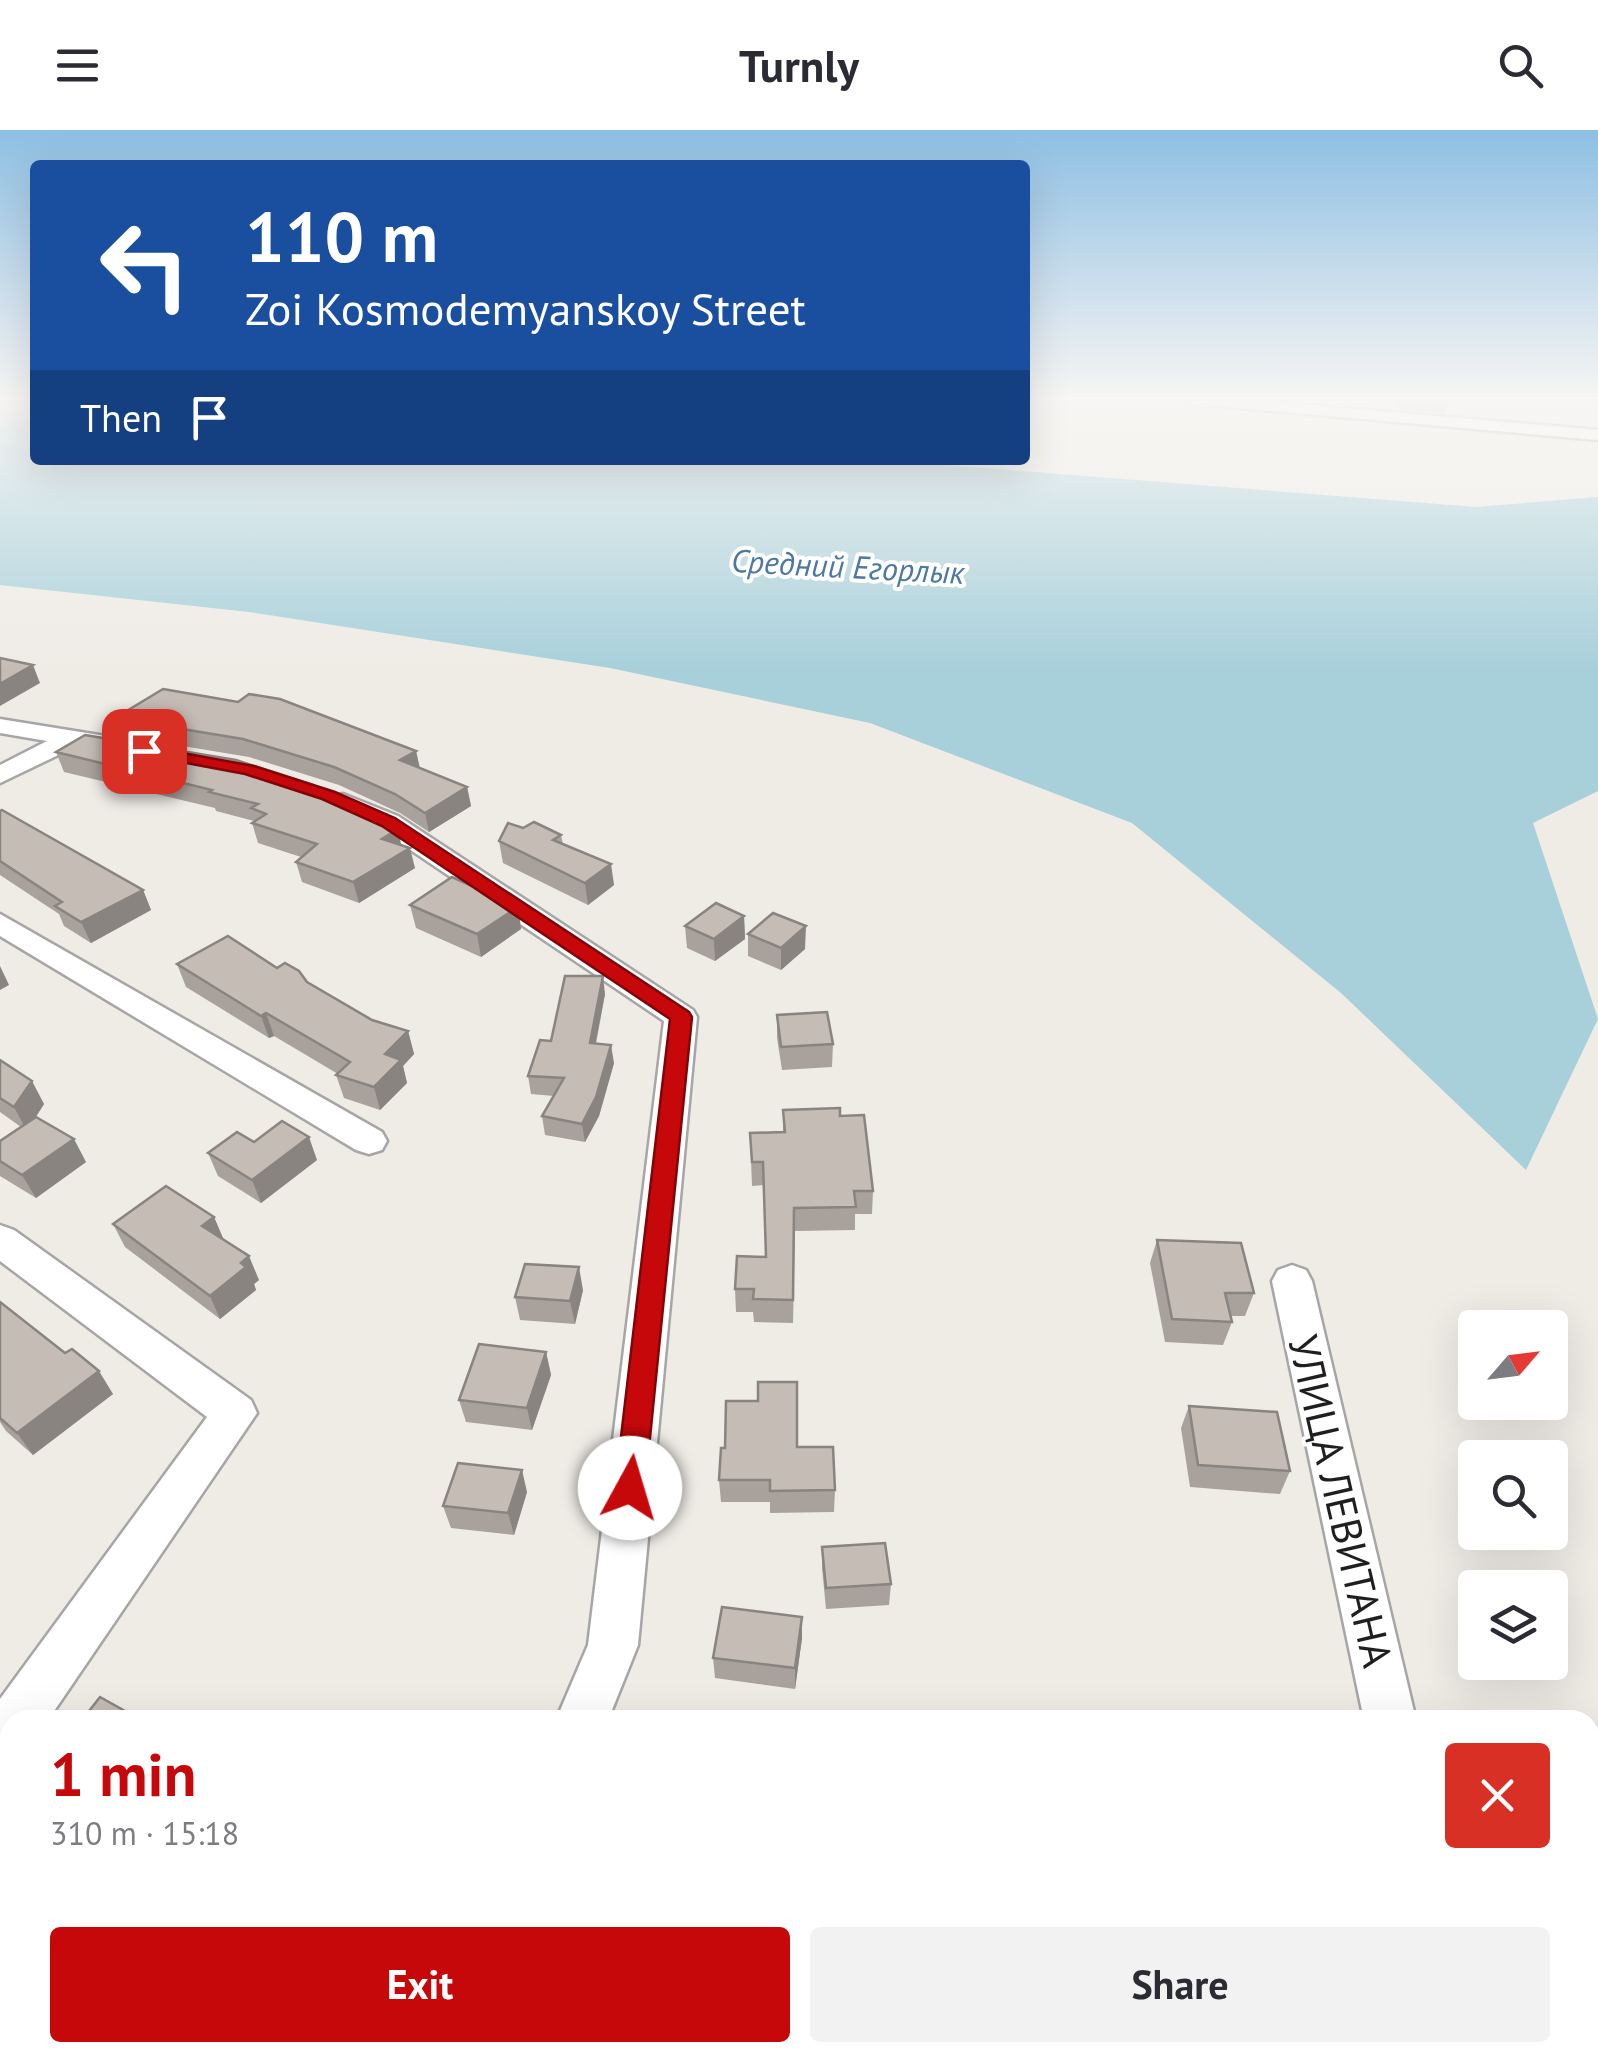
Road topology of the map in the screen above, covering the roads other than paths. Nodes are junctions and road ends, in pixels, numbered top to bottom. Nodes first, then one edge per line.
1 (0, 726) edge
2 (74, 738) junction
3 (152, 752) edge
4 (0, 775) edge
5 (312, 790) edge
6 (0, 923) edge
7 (370, 1140) dead end
8 (0, 1240) edge
9 (1292, 1282) dead end
10 (24, 1710) edge
11 (586, 1710) edge
12 (1388, 1710) edge

1 - 2 street
2 - 3 street
2 - 4 street
5 - 11 street
6 - 7 street
8 - 10 street
9 - 12 street, УЛИЦА ЛЕВИТАНА

